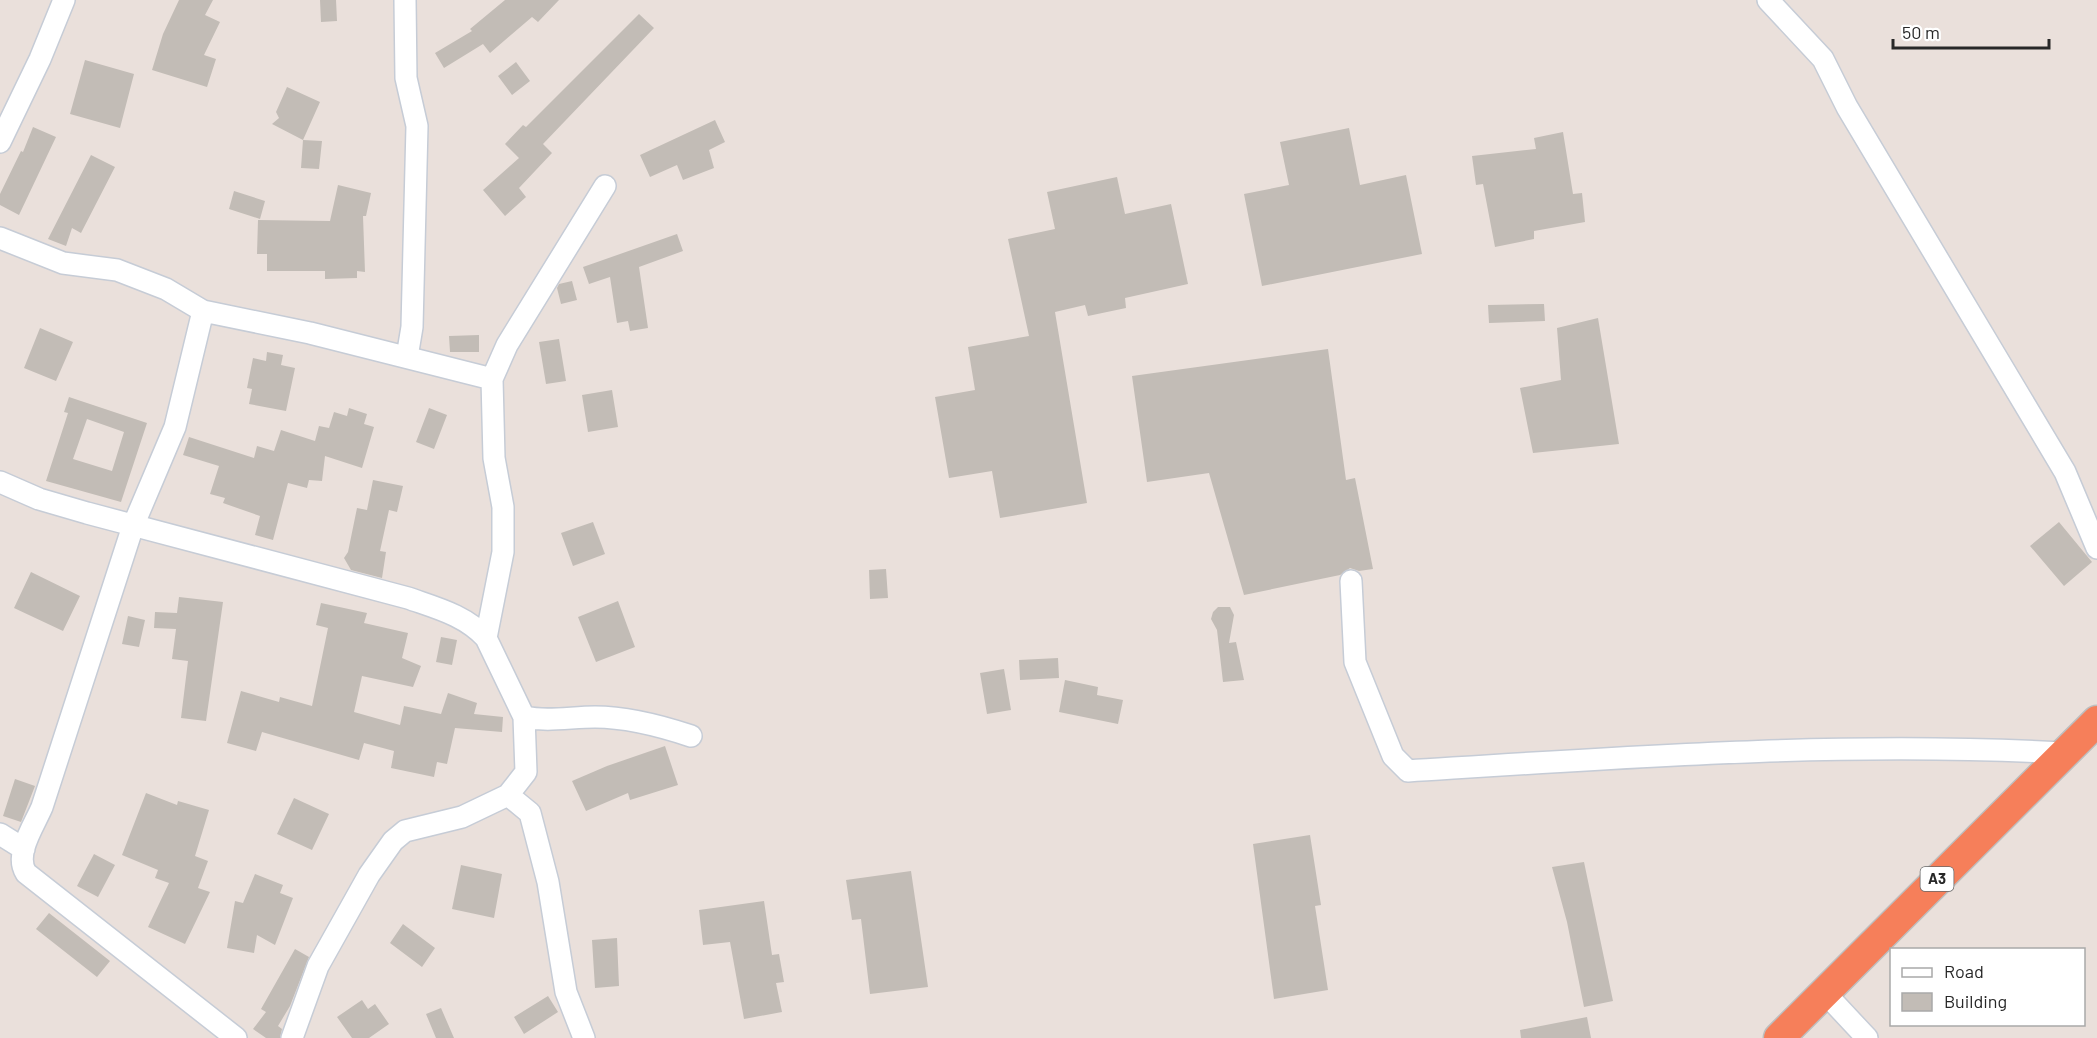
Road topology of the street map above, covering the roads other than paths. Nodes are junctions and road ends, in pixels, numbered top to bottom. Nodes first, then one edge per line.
1 (64, 0) edge
2 (405, 0) edge
3 (1768, 0) edge
4 (0, 142) edge
5 (605, 186) dead end
6 (0, 238) edge
7 (203, 311) junction
8 (407, 357) junction
9 (492, 379) junction
10 (0, 482) edge
11 (133, 526) junction
12 (2097, 548) edge
13 (1351, 581) dead end
14 (486, 638) junction
15 (524, 717) junction
16 (2097, 721) edge
17 (691, 736) dead end
18 (2063, 753) junction
19 (508, 795) junction
20 (0, 834) edge
21 (24, 849) junction
22 (1824, 992) junction
23 (236, 1038) edge
24 (292, 1038) edge
25 (584, 1038) edge
26 (1779, 1038) edge
27 (1867, 1038) edge

1 - 4 street
2 - 8 street
3 - 12 street
5 - 9 street
6 - 7 street
7 - 8 street
7 - 11 street
8 - 9 street
9 - 14 street
10 - 11 street
11 - 14 street
11 - 21 street
13 - 18 street
14 - 15 street
15 - 17 street
15 - 19 street
16 - 18 highway, A3
18 - 22 highway, A3
19 - 24 street
19 - 25 street
20 - 21 street
21 - 23 street
22 - 26 highway, A3
22 - 27 street

